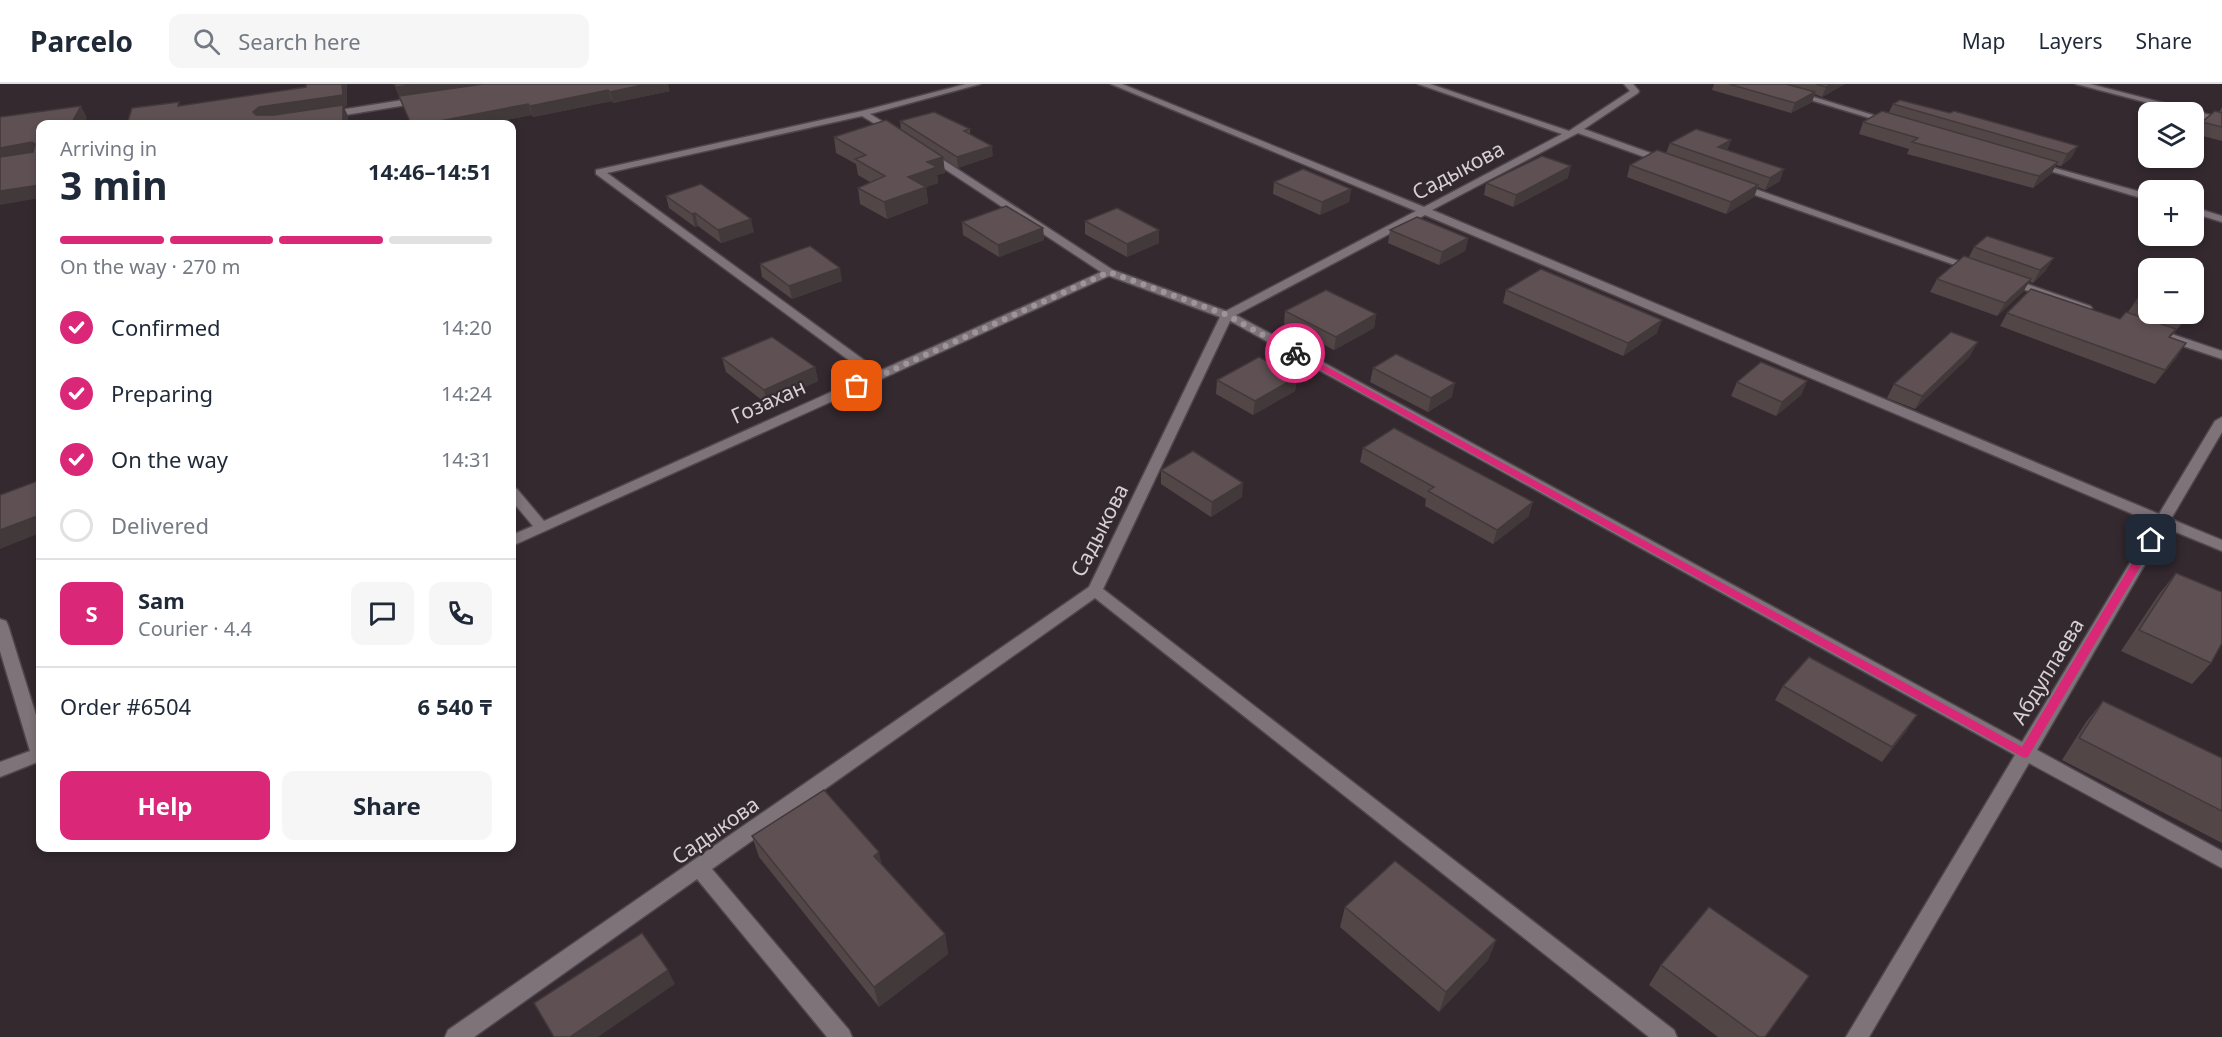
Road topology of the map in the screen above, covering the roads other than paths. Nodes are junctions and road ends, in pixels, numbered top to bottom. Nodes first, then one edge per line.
1 (976, 84) edge
2 (1115, 84) edge
3 (1422, 84) edge
4 (1628, 84) edge
5 (1762, 84) edge
6 (2080, 84) edge
7 (430, 99) edge
8 (2150, 102) edge
9 (864, 113) junction
10 (2204, 116) edge
11 (312, 117) edge
12 (2222, 121) edge
13 (1898, 124) edge
14 (1573, 132) junction
15 (903, 138) edge
16 (922, 151) edge
17 (2023, 160) edge
18 (1678, 166) edge
19 (1724, 182) edge
20 (2138, 194) edge
21 (1425, 211) junction
22 (2204, 213) edge
23 (2222, 219) edge
24 (1109, 272) junction
25 (1984, 272) edge
26 (1996, 276) edge
27 (2097, 312) edge
28 (1227, 315) junction
29 (2143, 328) edge
30 (2222, 355) edge
31 (878, 376) junction
32 (2222, 421) edge
33 (516, 497) edge
34 (2162, 521) junction
35 (542, 528) junction
36 (516, 540) edge
37 (2222, 546) edge
38 (1095, 591) junction
39 (0, 625) edge
40 (36, 741) edge
41 (2024, 754) junction
42 (36, 756) edge
43 (0, 770) edge
44 (2222, 860) edge
45 (699, 867) junction
46 (456, 1037) edge
47 (840, 1037) edge
48 (1666, 1037) edge
49 (1857, 1037) edge

1 - 9 street
2 - 21 street
3 - 14 street
4 - 14 street, Садыкова
5 - 13 street
6 - 8 street
7 - 11 street
9 - 15 street
9 - 31 street
10 - 12 street
14 - 18 street
14 - 21 street, Садыкова
16 - 24 street
17 - 20 street
19 - 25 street
21 - 28 street, Садыкова
21 - 34 street
22 - 23 street
24 - 28 street
24 - 31 street, Гозахан
26 - 27 street
28 - 38 street, Садыкова
28 - 41 street
29 - 30 street
31 - 35 street, Гозахан
32 - 34 street, Абдуллаева
33 - 35 street
34 - 37 street
34 - 41 street, Абдуллаева
35 - 36 street, Гозахан
38 - 45 street, Садыкова
38 - 48 street
39 - 40 street
41 - 44 street
41 - 49 street, Абдуллаева
42 - 43 street
45 - 46 street, Садыкова
45 - 47 street

